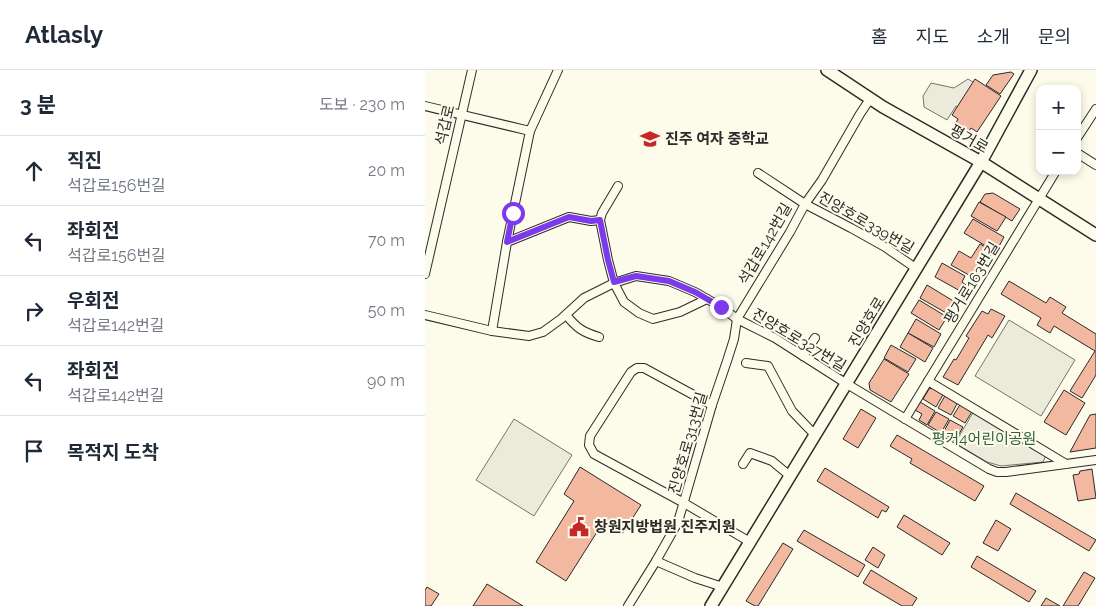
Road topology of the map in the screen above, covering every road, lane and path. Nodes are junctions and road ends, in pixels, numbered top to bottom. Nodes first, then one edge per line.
1 (472, 70) edge
2 (558, 70) edge
3 (827, 70) edge
4 (1031, 70) edge
5 (870, 99) junction
6 (425, 106) edge
7 (1096, 110) edge
8 (461, 116) junction
9 (530, 131) junction
10 (1081, 132) edge
11 (1081, 156) edge
12 (981, 162) junction
13 (1096, 165) edge
14 (758, 173) dead end
15 (1054, 175) edge
16 (618, 186) dead end
17 (1039, 200) junction
18 (805, 204) junction
19 (600, 220) junction
20 (1096, 235) edge
21 (507, 242) junction
22 (917, 269) junction
23 (425, 274) edge
24 (614, 282) junction
25 (707, 299) junction
26 (425, 315) edge
27 (566, 315) junction
28 (737, 319) junction
29 (492, 331) junction
30 (599, 338) dead end
31 (815, 338) dead end
32 (803, 356) junction
33 (746, 363) dead end
34 (928, 381) junction
35 (847, 384) junction
36 (712, 405) junction
37 (905, 419) junction
38 (815, 435) junction
39 (1096, 460) edge
40 (743, 464) dead end
41 (1066, 464) junction
42 (790, 476) junction
43 (684, 503) junction
44 (749, 542) junction
45 (657, 561) junction
46 (723, 587) junction
47 (629, 606) edge
48 (711, 606) edge

1 - 8 street, 석갑로
2 - 9 street
3 - 5 street, 평거로
4 - 12 street, 진양호로
5 - 12 street, 평거로
5 - 18 street, 진양호로339번길
6 - 8 street
7 - 10 street
8 - 9 street
8 - 23 street, 석갑로
9 - 21 street
11 - 13 street
12 - 17 street, 평거로
12 - 22 street, 진양호로
14 - 18 street
15 - 17 street, 평거로163번길
16 - 19 street
17 - 20 street, 평거로
17 - 34 street, 평거로163번길
18 - 22 street, 진양호로339번길
18 - 28 street, 석갑로142번길
19 - 21 street
19 - 24 street
21 - 29 street
22 - 35 street, 진양호로
24 - 25 street
24 - 25 street
24 - 27 street
25 - 28 street
26 - 29 street
27 - 29 street
27 - 30 street
28 - 32 street, 진양호로327번길
28 - 36 street, 진양호로313번길
31 - 32 street
32 - 35 street, 진양호로327번길
33 - 38 street
34 - 37 street, 평거로163번길
34 - 41 street
35 - 37 street, 진양호로327번길
35 - 38 street, 진양호로
36 - 43 street, 진양호로313번길
36 - 43 street
37 - 41 street, 진양호로327번길
38 - 42 street, 진양호로
39 - 41 street
40 - 42 street
42 - 44 street, 진양호로
43 - 44 street, 진양호로313번길
43 - 45 street
44 - 46 street, 진양호로
45 - 46 street
45 - 47 street
46 - 48 street, 진양호로

